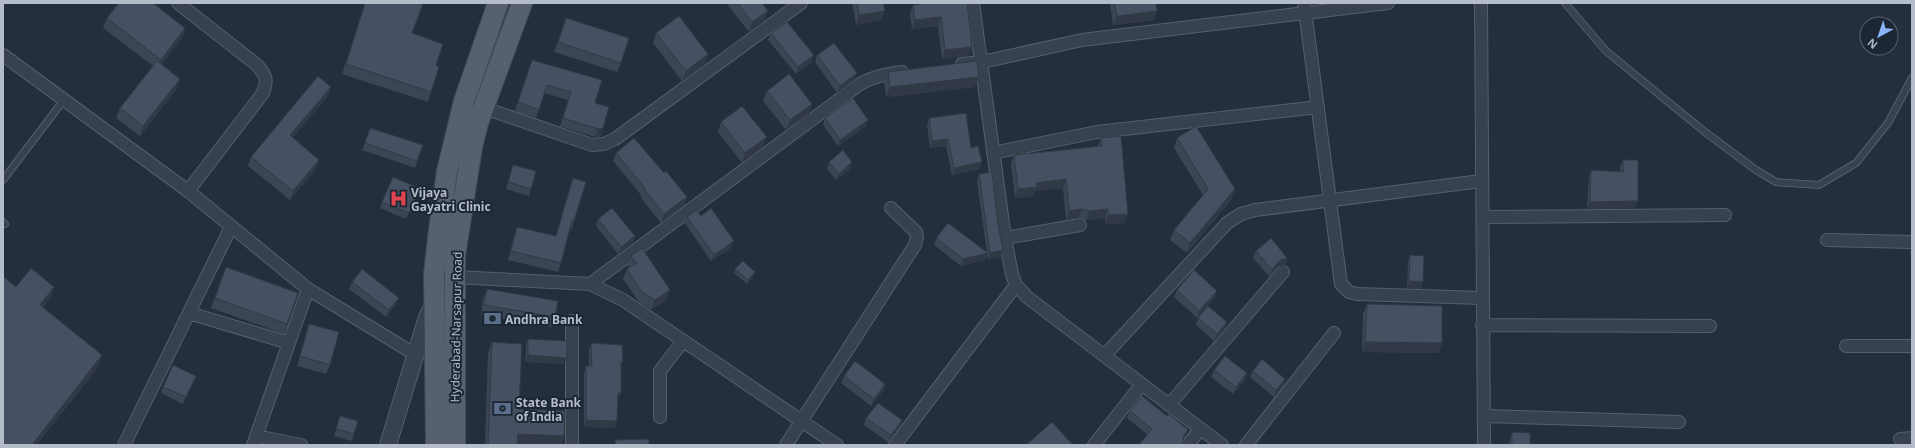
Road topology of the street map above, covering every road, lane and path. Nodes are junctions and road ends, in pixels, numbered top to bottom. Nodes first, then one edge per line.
1 (178, 3) edge
2 (498, 3) edge
3 (522, 3) edge
4 (801, 3) edge
5 (973, 3) edge
6 (1388, 3) edge
7 (1481, 3) edge
8 (1565, 3) edge
9 (1305, 8) edge
10 (3, 55) edge
11 (982, 62) junction
12 (952, 66) edge
13 (913, 70) edge
14 (1912, 78) edge
15 (63, 101) junction
16 (1318, 107) junction
17 (484, 108) junction
18 (993, 153) junction
19 (3, 180) edge
20 (1481, 181) junction
21 (188, 191) junction
22 (1331, 201) junction
23 (891, 208) dead end
24 (1725, 215) dead end
25 (1483, 217) junction
26 (1080, 225) dead end
27 (231, 227) junction
28 (1005, 238) junction
29 (1827, 240) dead end
30 (1912, 242) edge
31 (1283, 272) dead end
32 (454, 277) junction
33 (590, 284) junction
34 (1016, 285) junction
35 (308, 289) junction
36 (1482, 298) junction
37 (435, 309) junction
38 (189, 313) junction
39 (572, 321) dead end
40 (1482, 325) junction
41 (1710, 326) dead end
42 (1334, 333) dead end
43 (683, 340) junction
44 (289, 343) junction
45 (1846, 346) dead end
46 (1912, 346) edge
47 (416, 355) junction
48 (1105, 356) junction
49 (1142, 384) junction
50 (1169, 405) junction
51 (1485, 416) junction
52 (660, 417) dead end
53 (801, 421) junction
54 (1680, 422) dead end
55 (1200, 429) junction
56 (1912, 438) edge
57 (1900, 439) dead end
58 (254, 441) edge
59 (124, 445) edge
60 (301, 445) edge
61 (388, 445) edge
62 (436, 445) edge
63 (455, 445) edge
64 (572, 445) edge
65 (786, 445) edge
66 (837, 445) edge
67 (895, 445) edge
68 (1094, 445) edge
69 (1188, 445) edge
70 (1222, 445) edge
71 (1246, 445) edge
72 (1484, 445) edge

1 - 21 street
2 - 37 main road, Hyderabad-Narsapur Road
3 - 17 main road, Hyderabad-Narsapur Road
4 - 17 street
5 - 11 street
6 - 9 street
7 - 20 street
8 - 14 lane
9 - 11 street
9 - 16 street
10 - 15 street
11 - 12 street
11 - 18 street
13 - 33 street
15 - 19 lane
15 - 21 street
16 - 18 street
16 - 22 street
17 - 32 main road, Hyderabad-Narsapur Road
18 - 28 street
20 - 22 street
20 - 25 street
21 - 27 street
22 - 36 street
22 - 48 street
23 - 53 street
24 - 25 street
25 - 36 street
26 - 28 street
27 - 35 street
27 - 38 street
28 - 34 street
29 - 30 street
31 - 50 street
32 - 33 street
32 - 63 main road, Hyderabad-Narsapur Road
33 - 43 street
34 - 48 street
34 - 67 street
35 - 44 street
35 - 47 street
36 - 40 street
37 - 47 street
37 - 62 main road, Hyderabad-Narsapur Road
38 - 44 street
38 - 59 street
39 - 64 street
40 - 41 street
40 - 51 street
42 - 71 street
43 - 52 street
43 - 53 street
44 - 58 street
45 - 46 street
47 - 61 street
48 - 49 street
49 - 50 street
49 - 68 street
50 - 55 street
51 - 54 street
51 - 72 street
53 - 65 street
53 - 66 street
55 - 69 street
55 - 70 street
56 - 57 street
58 - 60 street

